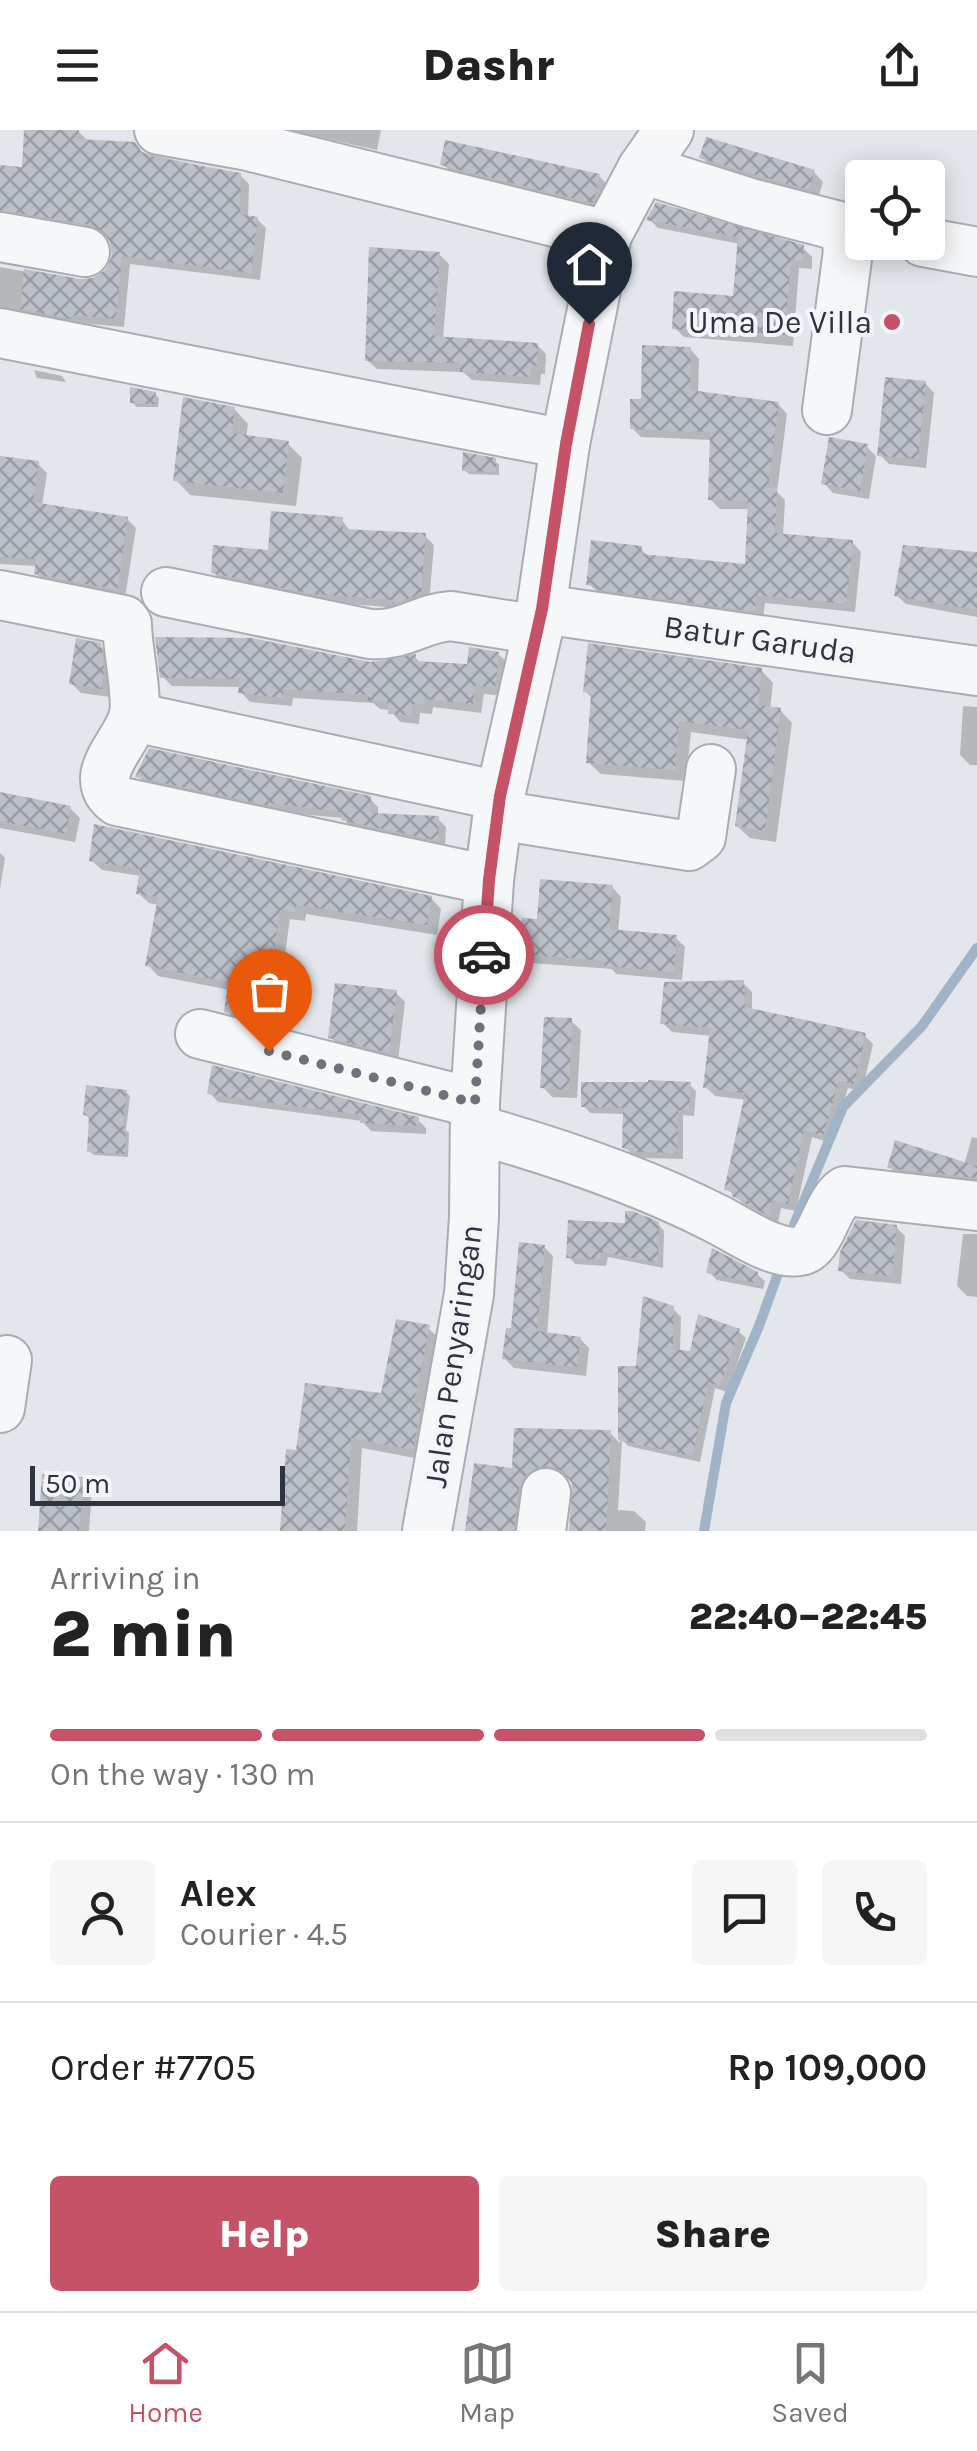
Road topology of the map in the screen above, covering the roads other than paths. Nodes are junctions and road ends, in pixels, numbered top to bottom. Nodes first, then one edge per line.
1 (159, 130) edge
2 (669, 130) edge
3 (642, 169) junction
4 (845, 228) edge
5 (607, 234) junction
6 (0, 238) edge
7 (945, 246) edge
8 (85, 252) dead end
9 (977, 252) edge
10 (847, 260) edge
11 (0, 333) edge
12 (827, 410) dead end
13 (566, 444) junction
14 (166, 592) dead end
15 (0, 595) edge
16 (540, 620) junction
17 (977, 671) edge
18 (134, 717) junction
19 (711, 769) dead end
20 (500, 806) junction
21 (489, 880) junction
22 (200, 1034) dead end
23 (475, 1116) junction
24 (977, 1206) edge
25 (8, 1360) dead end
26 (0, 1408) edge
27 (427, 1531) edge

1 - 5 street
2 - 3 street, Jalan Penyaringan
3 - 4 street
3 - 5 street, Jalan Penyaringan
5 - 13 street, Jalan Penyaringan
6 - 8 street
7 - 9 street
10 - 12 street
11 - 13 street
13 - 16 street, Jalan Penyaringan
14 - 16 street, Batur Garuda
15 - 18 street
16 - 17 street, Batur Garuda
16 - 20 street, Jalan Penyaringan
18 - 20 street
18 - 21 street
19 - 20 street
20 - 21 street, Jalan Penyaringan
21 - 23 street, Jalan Penyaringan
22 - 23 street
23 - 24 street
23 - 27 street, Jalan Penyaringan
25 - 26 street

